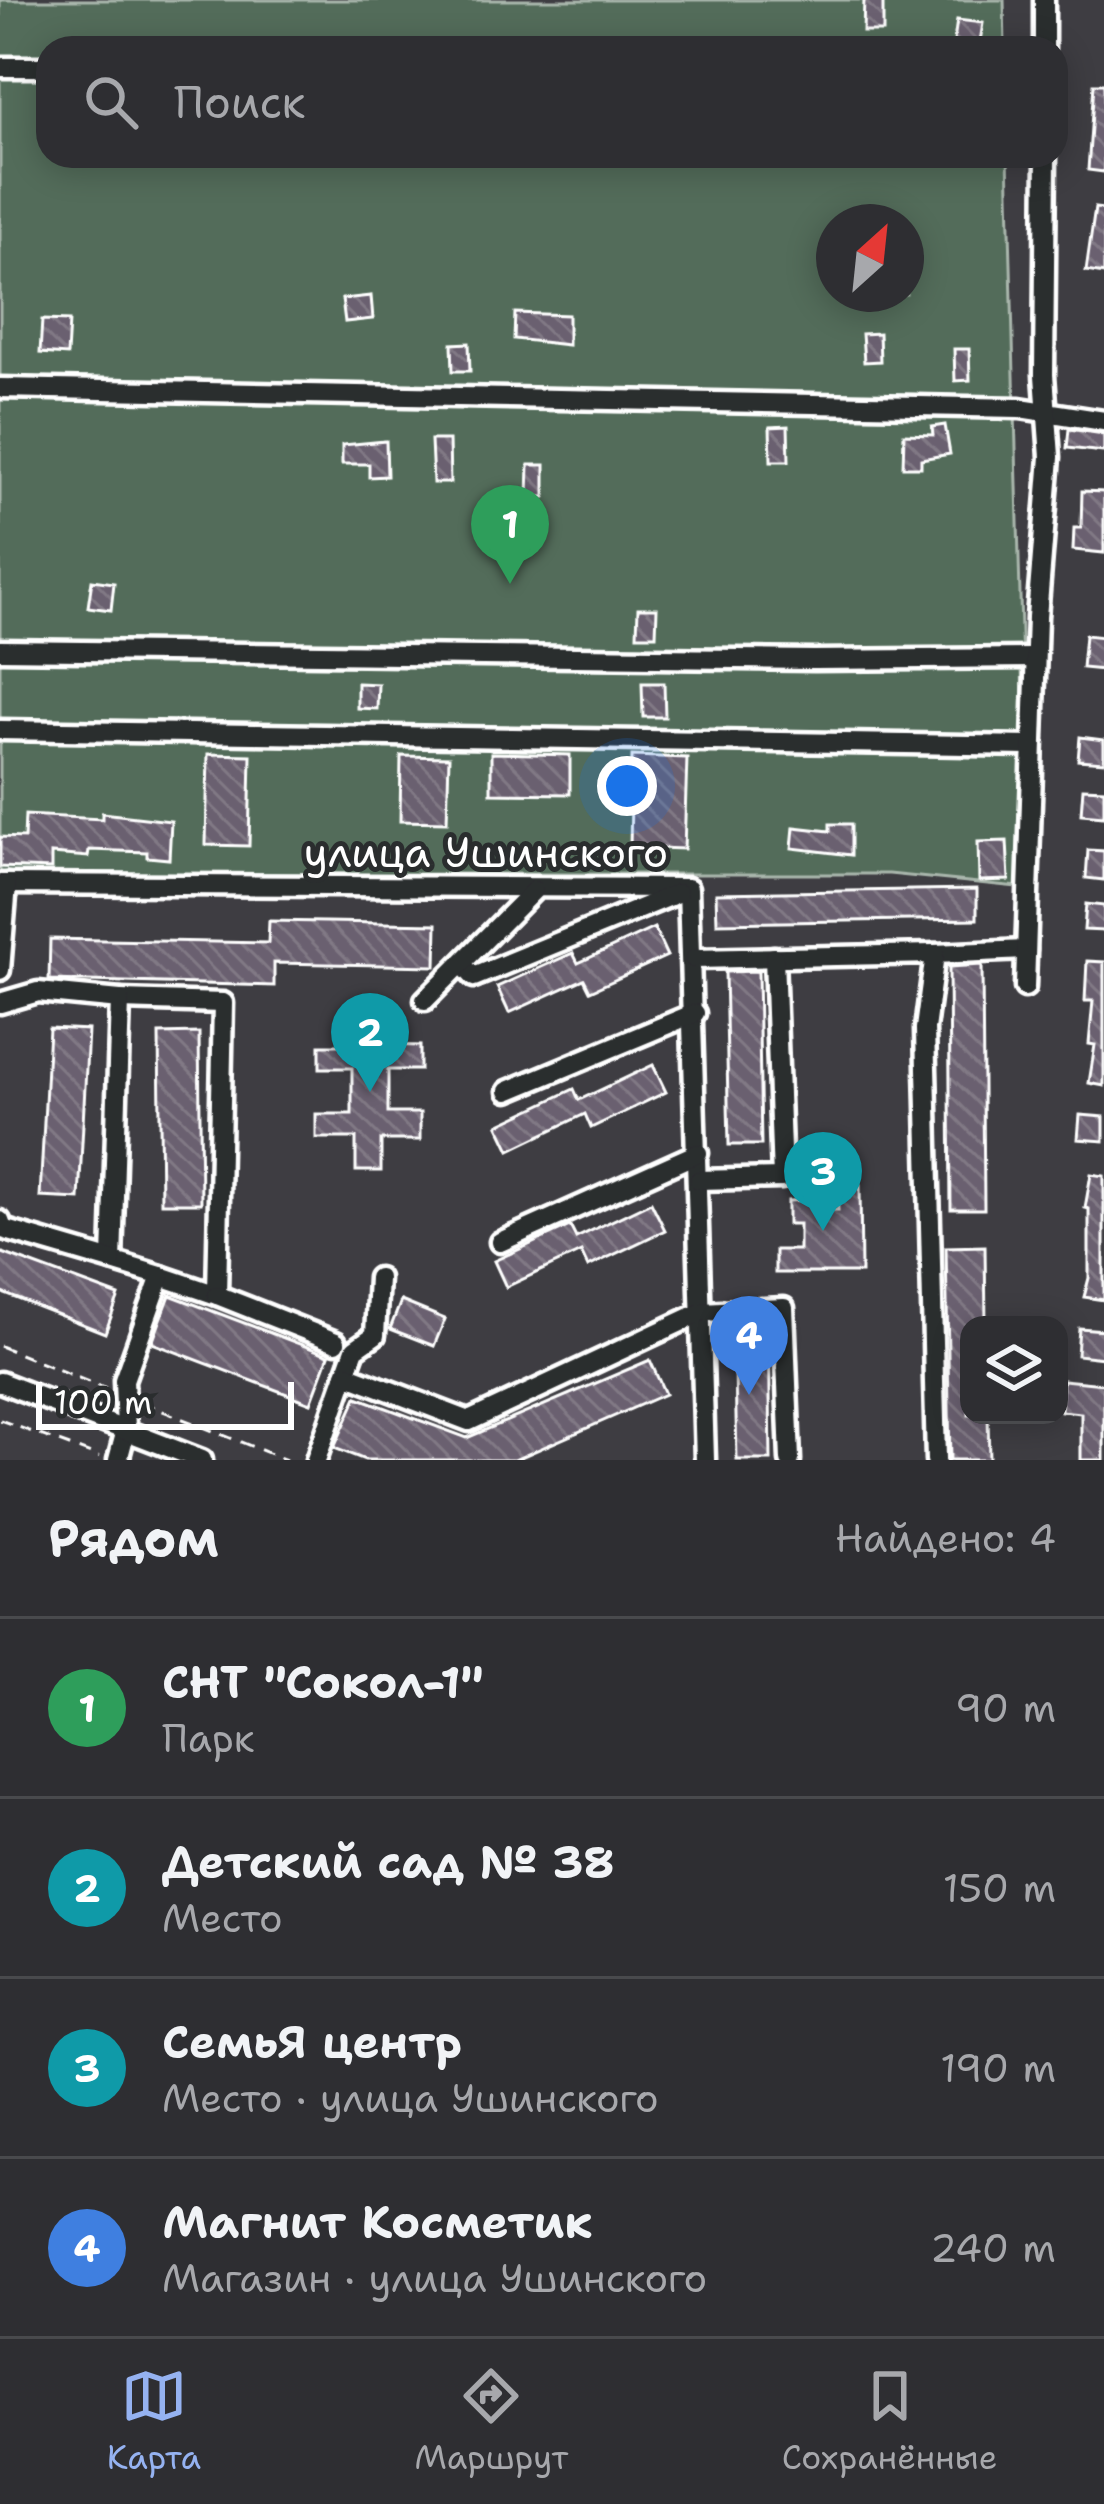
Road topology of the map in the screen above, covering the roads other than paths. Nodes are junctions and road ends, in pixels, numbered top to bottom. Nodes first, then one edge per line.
1 (1045, 0) edge
2 (1044, 36) edge
3 (0, 67) edge
4 (36, 67) edge
5 (1046, 168) edge
6 (0, 388) edge
7 (1046, 411) junction
8 (1104, 421) edge
9 (0, 650) edge
10 (1035, 658) junction
11 (0, 730) edge
12 (1032, 746) junction
13 (3, 884) edge
14 (688, 889) junction
15 (534, 890) junction
16 (1026, 950) junction
17 (935, 954) junction
18 (774, 957) junction
19 (694, 958) junction
20 (462, 964) junction
21 (0, 970) edge
22 (1025, 987) dead end
23 (120, 1000) junction
24 (425, 1000) dead end
25 (0, 1003) edge
26 (695, 1013) junction
27 (508, 1091) dead end
28 (698, 1153) junction
29 (699, 1180) junction
30 (0, 1221) edge
31 (500, 1242) dead end
32 (112, 1261) junction
33 (161, 1276) junction
34 (378, 1278) dead end
35 (217, 1295) junction
36 (702, 1312) junction
37 (336, 1342) dead end
38 (346, 1374) junction
39 (0, 1382) edge
40 (126, 1430) junction
41 (118, 1460) edge
42 (202, 1460) edge
43 (316, 1460) edge
44 (705, 1460) edge
45 (790, 1460) edge
46 (936, 1460) edge

1 - 2 street
3 - 4 street
5 - 7 street
6 - 7 street
7 - 8 street
7 - 10 street
9 - 10 street
10 - 12 street
11 - 12 street
12 - 16 street
13 - 15 street, улица Ушинского
13 - 21 street
14 - 15 street, улица Ушинского
14 - 19 street, улица Ушинского
14 - 20 street
15 - 20 street
16 - 17 street
16 - 22 street
17 - 18 street
17 - 46 street
18 - 19 street
18 - 29 street
19 - 26 street, улица Ушинского
20 - 24 street
23 - 25 street
23 - 32 street
23 - 35 street
26 - 27 street
26 - 28 street, улица Ушинского
28 - 29 street, улица Ушинского
28 - 31 street
29 - 36 street, улица Ушинского
30 - 32 street
32 - 33 street
33 - 35 street
33 - 40 street
34 - 38 street
35 - 37 street
36 - 38 street
36 - 44 street, улица Ушинского
36 - 45 street
38 - 43 street
39 - 40 street
40 - 41 street
40 - 42 street

